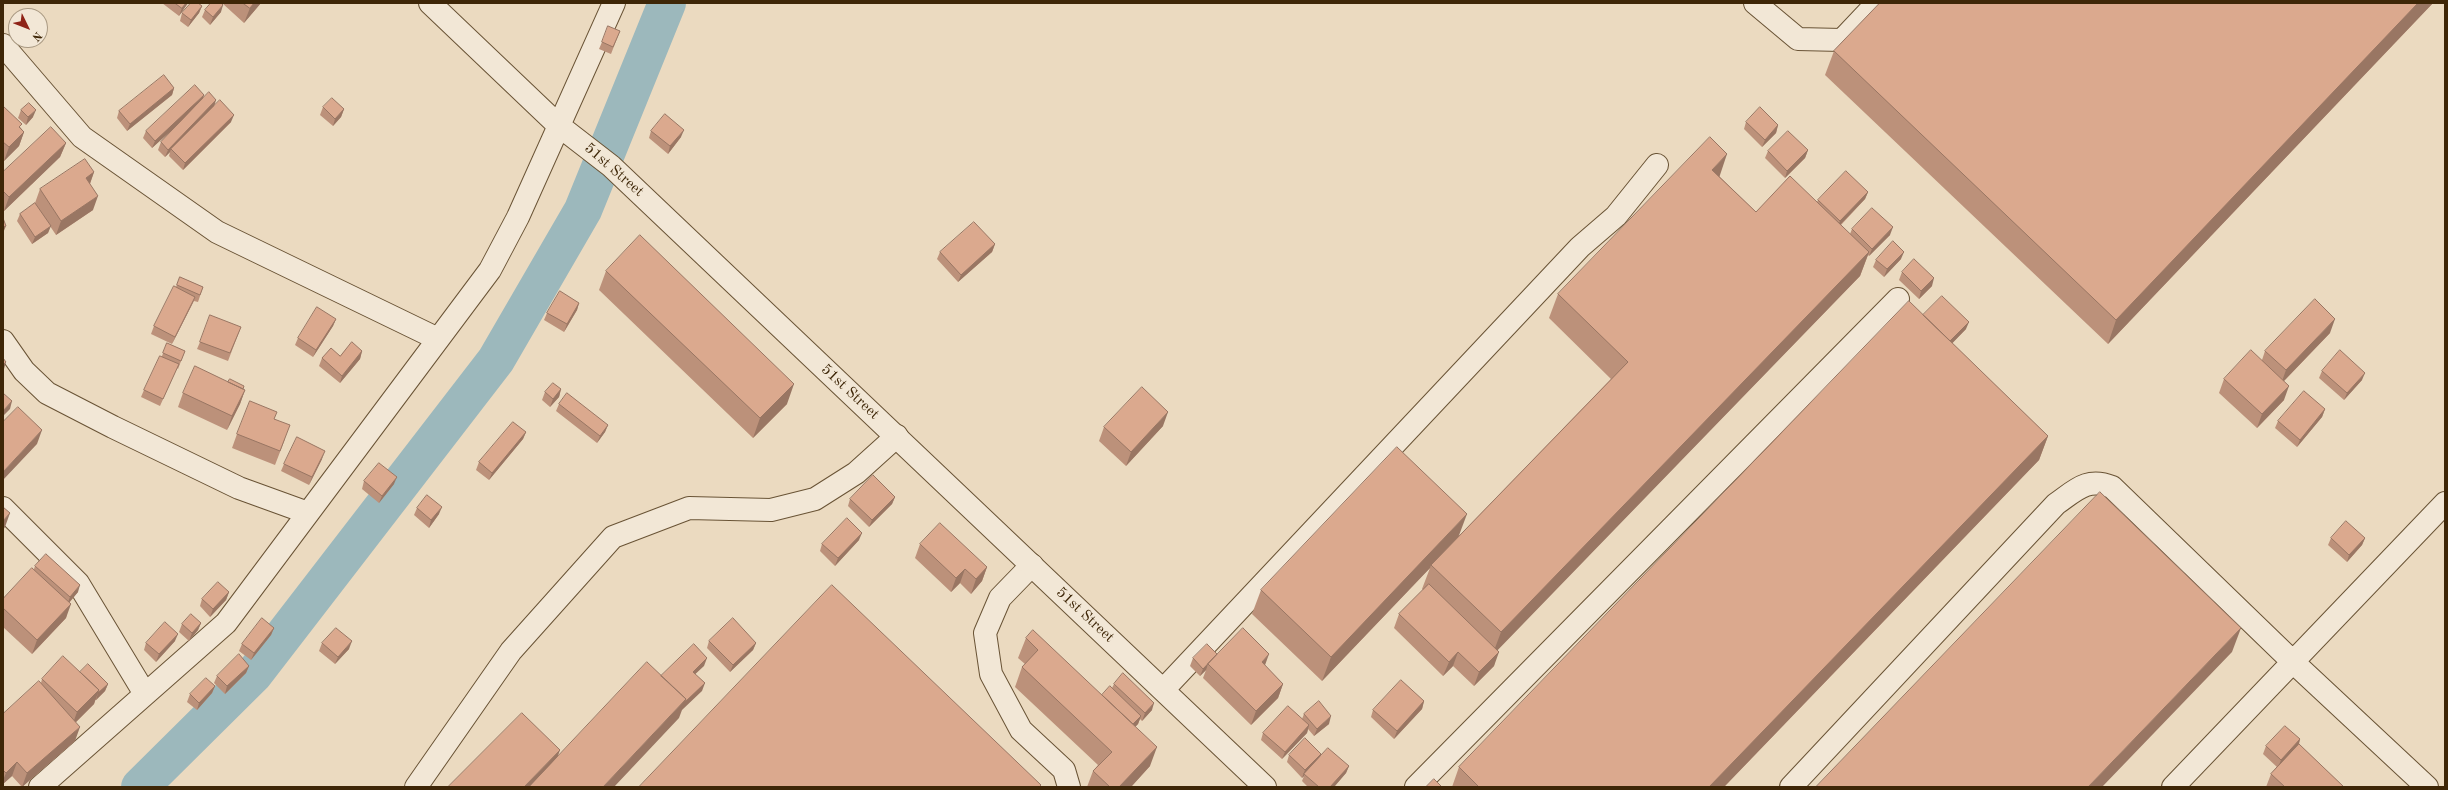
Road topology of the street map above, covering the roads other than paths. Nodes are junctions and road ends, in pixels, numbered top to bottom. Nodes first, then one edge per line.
1 (430, 3) edge
2 (614, 3) edge
3 (1755, 3) edge
4 (1877, 3) edge
5 (3, 45) edge
6 (558, 125) junction
7 (1657, 165) dead end
8 (1898, 299) dead end
9 (438, 339) junction
10 (3, 341) edge
11 (897, 436) junction
12 (2445, 503) edge
13 (3, 508) edge
14 (308, 513) junction
15 (1032, 565) junction
16 (2293, 662) junction
17 (1164, 689) junction
18 (145, 694) junction
19 (40, 787) edge
20 (416, 787) edge
21 (1069, 787) edge
22 (1265, 787) edge
23 (1416, 787) edge
24 (1791, 787) edge
25 (2173, 787) edge
26 (2427, 787) edge

1 - 6 street, 51st Street
2 - 6 street
3 - 4 street
5 - 9 street
6 - 9 street
6 - 11 street, 51st Street
7 - 17 street
8 - 23 street
9 - 14 street
10 - 14 street
11 - 15 street, 51st Street
11 - 20 street
12 - 16 street
13 - 18 street
14 - 18 street
15 - 17 street, 51st Street
15 - 21 street
16 - 24 street
16 - 25 street
16 - 26 street
17 - 22 street, 51st Street
18 - 19 street

